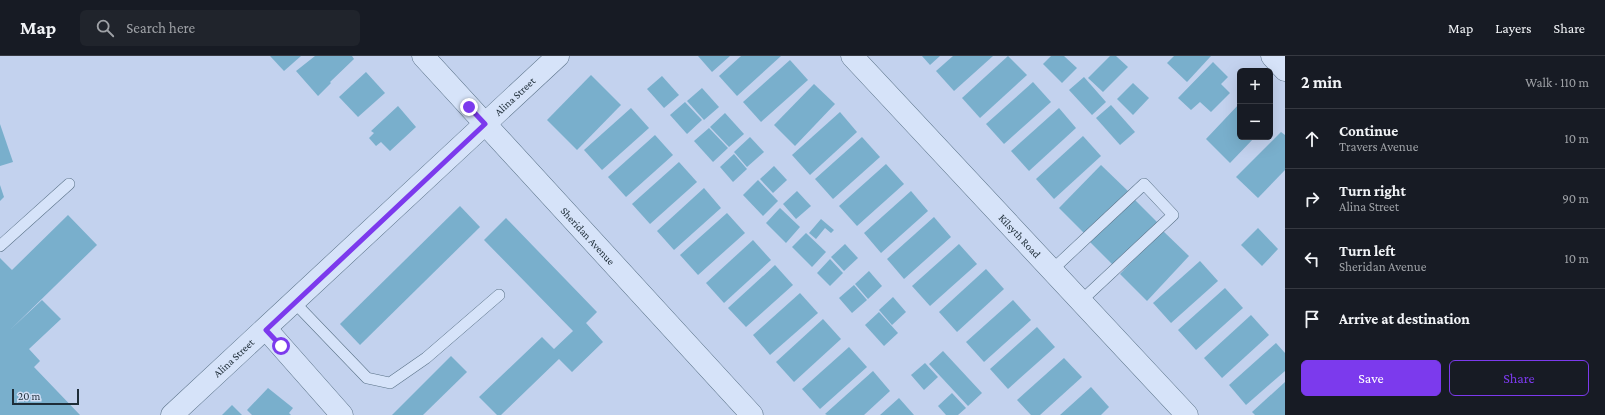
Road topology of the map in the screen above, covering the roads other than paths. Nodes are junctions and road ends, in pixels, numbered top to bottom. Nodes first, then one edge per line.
1 (423, 56) edge
2 (558, 56) edge
3 (852, 56) edge
4 (1272, 56) edge
5 (1285, 70) edge
6 (485, 124) junction
7 (70, 184) dead end
8 (0, 246) edge
9 (1052, 270) junction
10 (500, 295) dead end
11 (1081, 301) junction
12 (294, 302) junction
13 (266, 330) junction
14 (172, 415) edge
15 (342, 415) edge
16 (752, 415) edge
17 (1187, 415) edge

1 - 6 street, Sheridan Avenue
2 - 6 street, Alina Street
3 - 9 street, Kilsyth Road
4 - 5 street
6 - 12 street, Alina Street
6 - 16 street, Sheridan Avenue
7 - 8 lane
9 - 11 street, Kilsyth Road
9 - 11 lane
10 - 12 lane
11 - 17 street, Kilsyth Road
12 - 13 street, Alina Street
13 - 14 street, Alina Street
13 - 15 street

